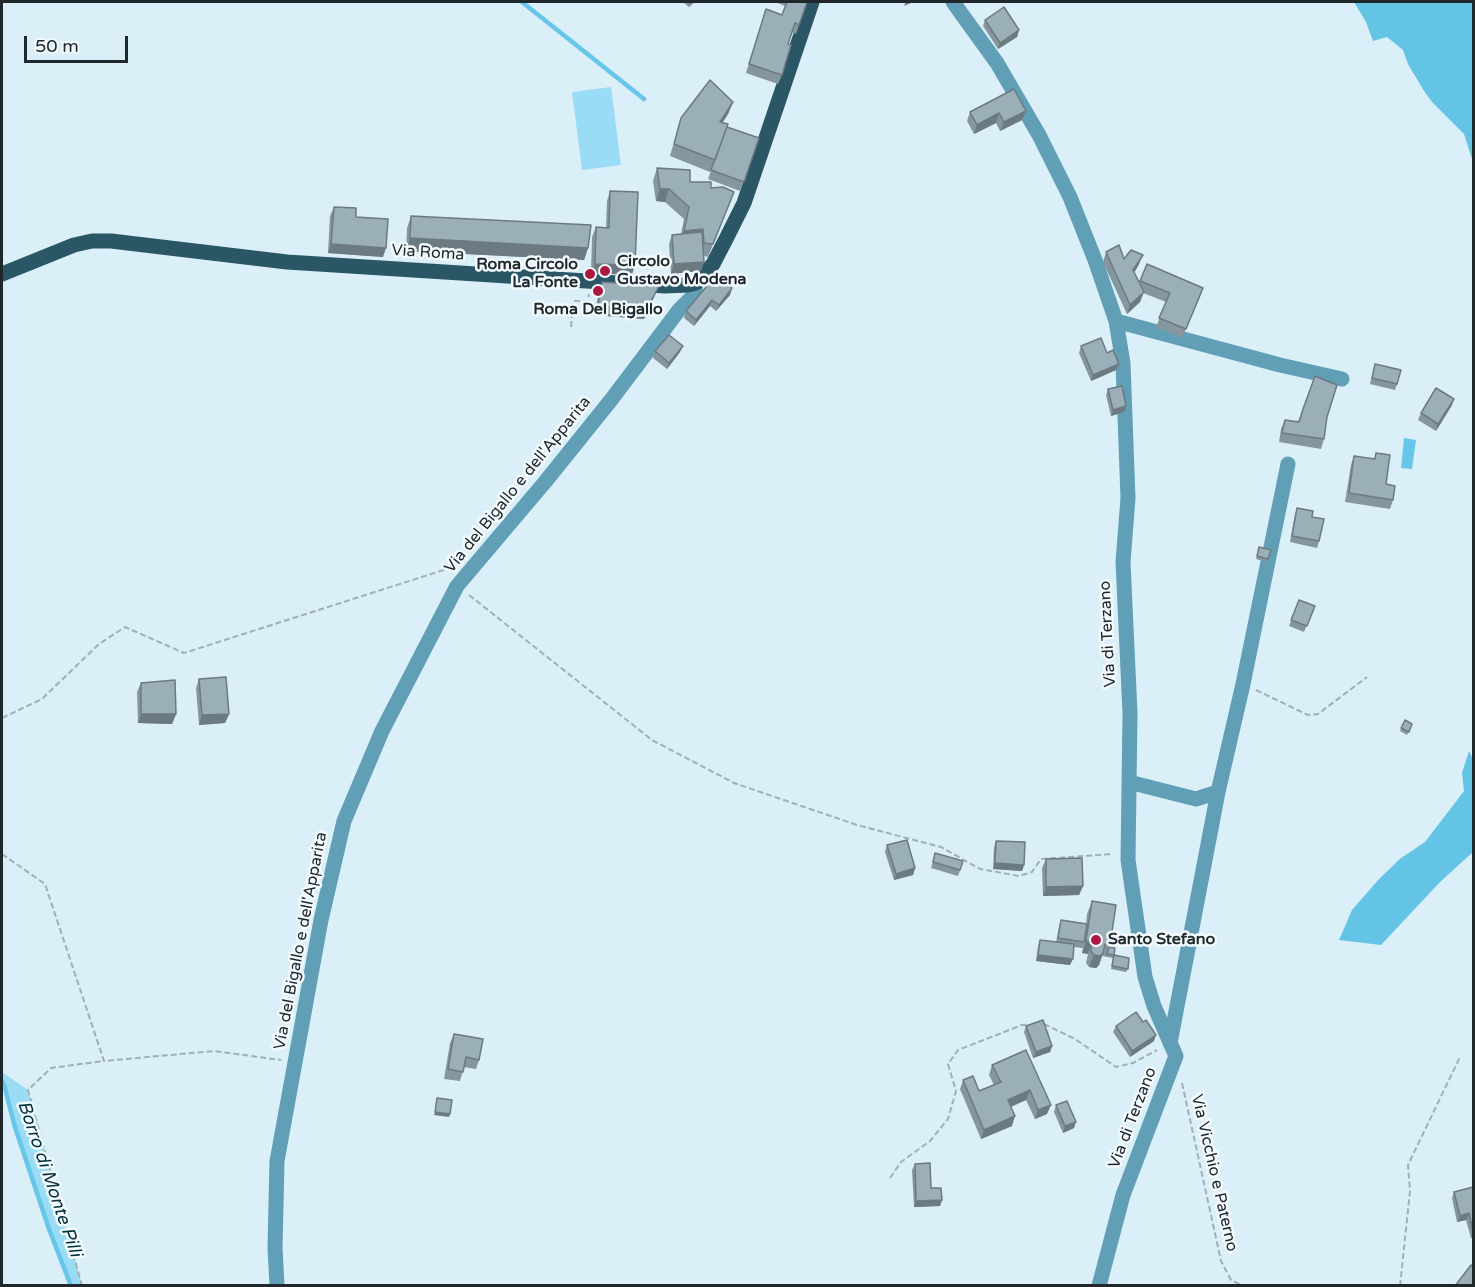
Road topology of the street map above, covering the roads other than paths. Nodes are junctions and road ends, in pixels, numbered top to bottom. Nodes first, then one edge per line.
1 (812, 2) edge
2 (953, 2) edge
3 (726, 196) edge
4 (744, 203) junction
5 (2, 274) edge
6 (696, 283) junction
7 (680, 285) junction
8 (679, 310) junction
9 (1116, 321) junction
10 (1342, 379) dead end
11 (1288, 464) dead end
12 (1129, 783) junction
13 (1218, 792) junction
14 (1170, 1043) junction
15 (277, 1286) edge
16 (1099, 1286) edge

1 - 4 main road
2 - 9 street, Via di Terzano
3 - 4 street
4 - 6 main road
5 - 7 main road, Via Roma
6 - 7 main road, Via Roma
6 - 8 street, Via del Bigallo e dell'Apparita
7 - 8 street
8 - 15 street, Via del Bigallo e dell'Apparita
9 - 10 street
9 - 12 street, Via di Terzano
11 - 13 street
12 - 13 street
12 - 14 street, Via di Terzano
13 - 14 street
14 - 16 street, Via di Terzano

